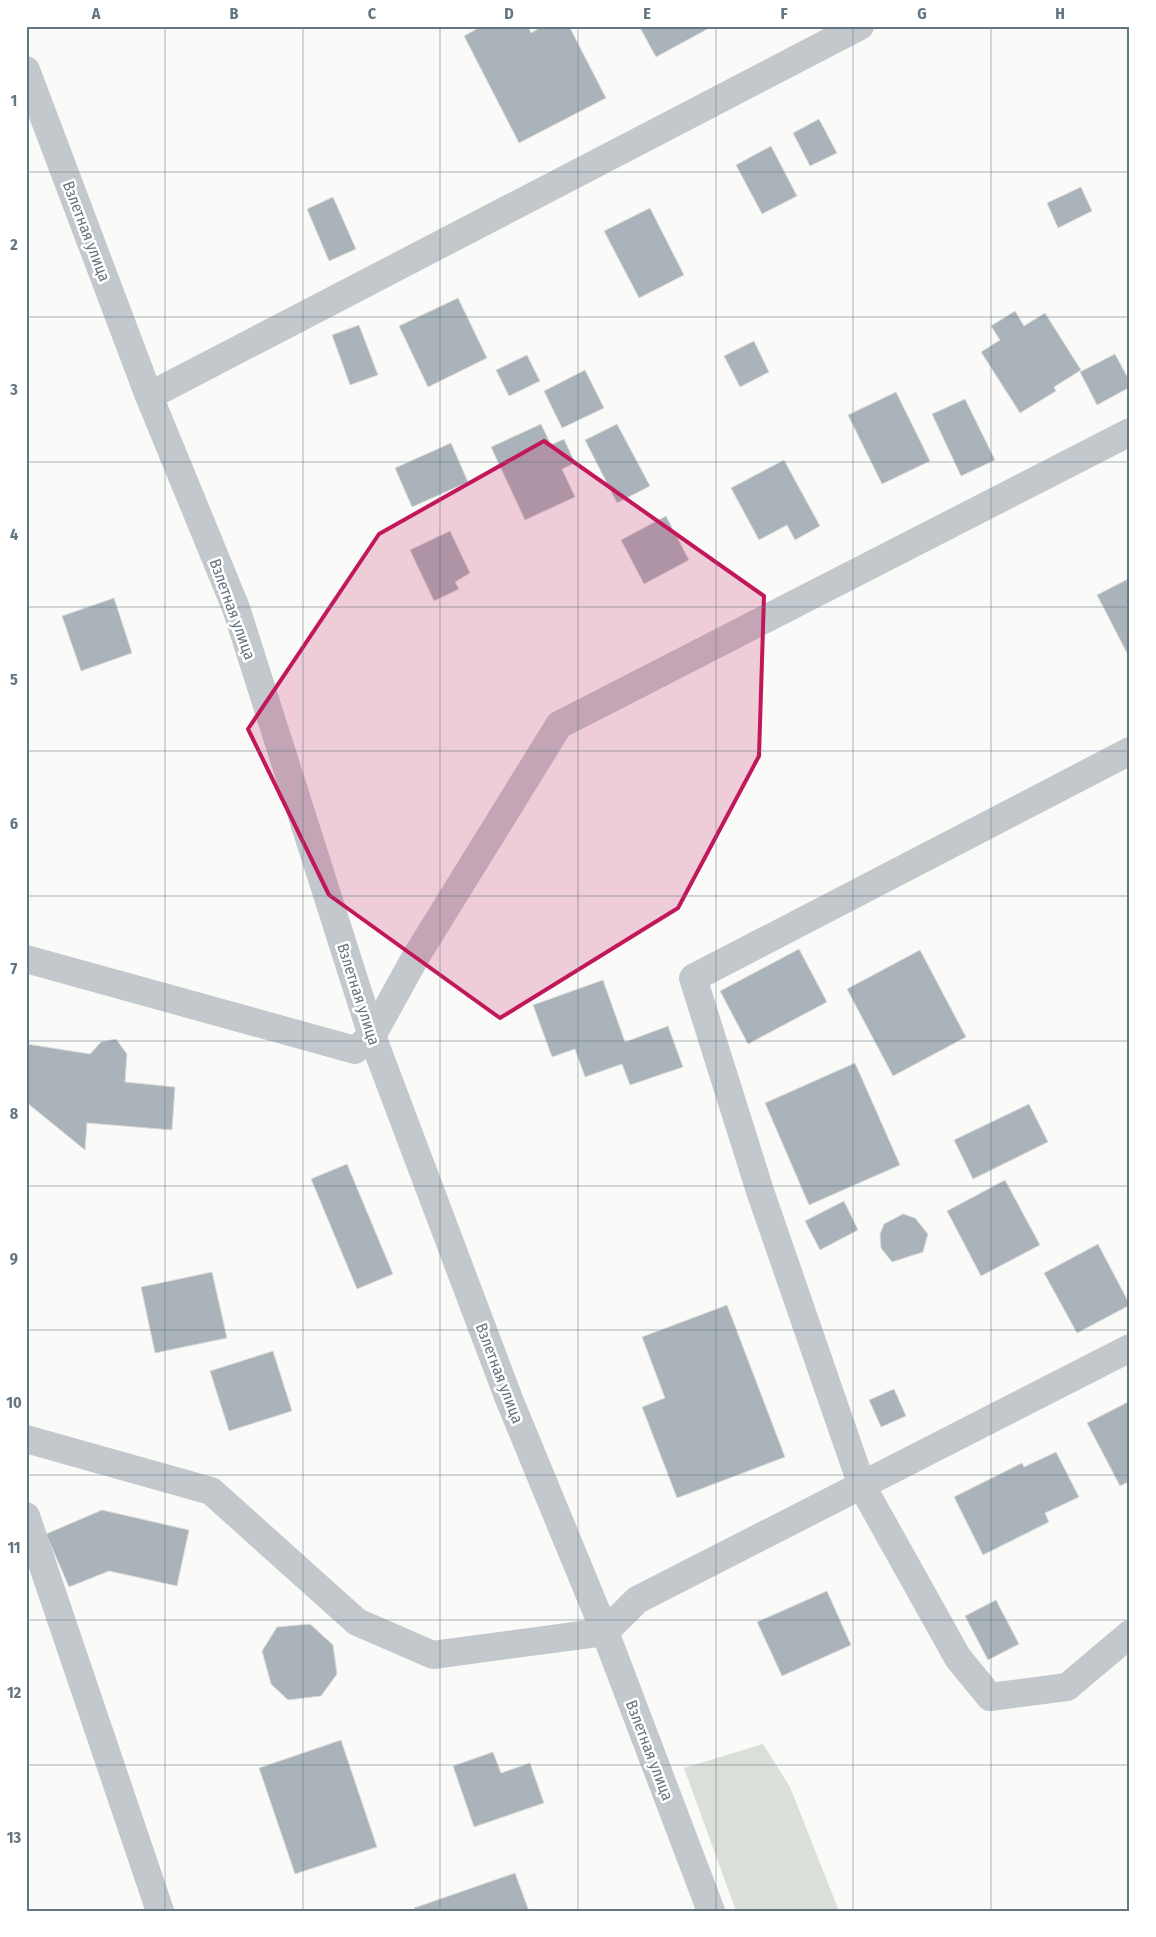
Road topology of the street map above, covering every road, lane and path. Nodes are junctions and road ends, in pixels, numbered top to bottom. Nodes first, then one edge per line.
1 (860, 26) edge
2 (26, 70) edge
3 (149, 396) junction
4 (1130, 432) edge
5 (1130, 751) edge
6 (26, 959) edge
7 (372, 1036) junction
8 (1130, 1348) edge
9 (26, 1439) edge
10 (862, 1486) junction
11 (26, 1516) edge
12 (605, 1632) junction
13 (1130, 1634) edge
14 (160, 1911) edge
15 (711, 1911) edge

1 - 3 street
2 - 3 street, Взлетная улица
3 - 7 street, Взлетная улица
4 - 7 street
5 - 10 street
6 - 7 street
7 - 12 street, Взлетная улица
8 - 10 street
9 - 12 street
10 - 12 street
10 - 13 street
11 - 14 street
12 - 15 street, Взлетная улица

